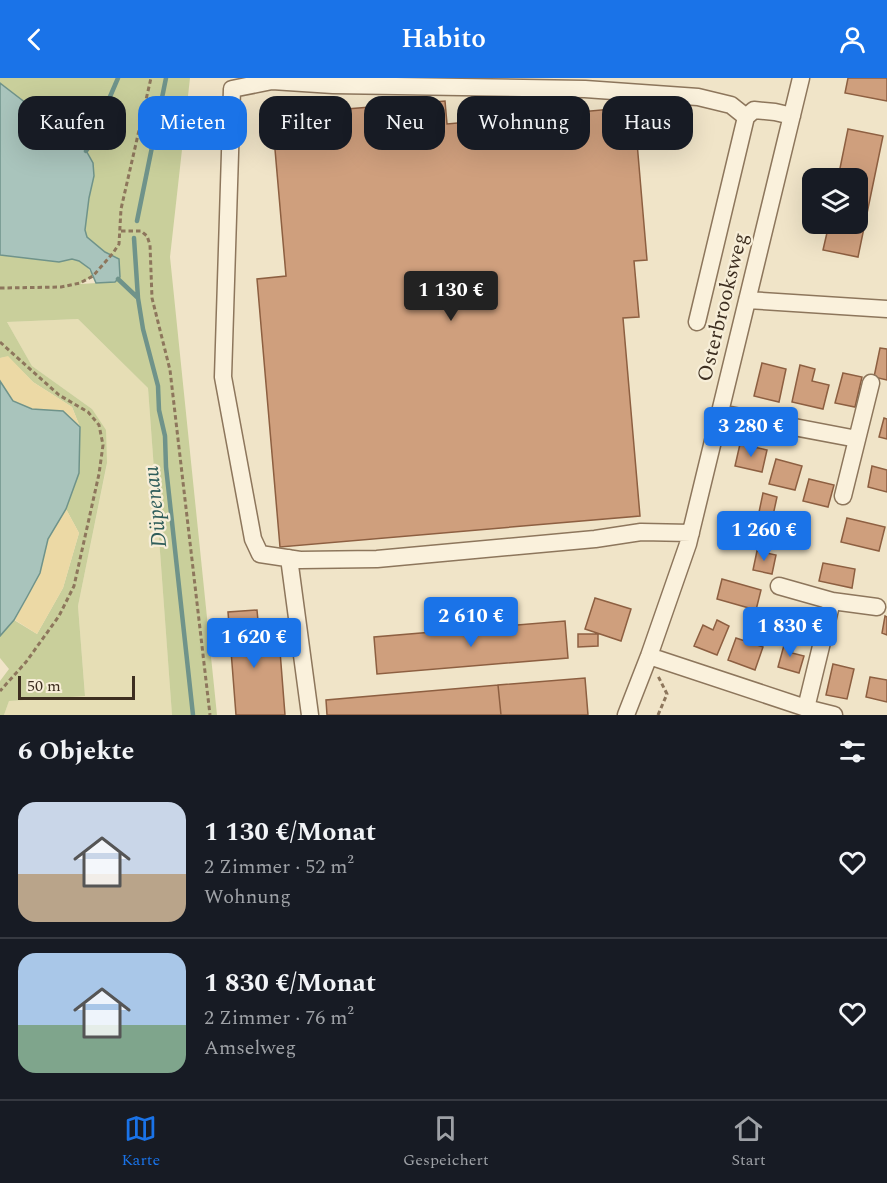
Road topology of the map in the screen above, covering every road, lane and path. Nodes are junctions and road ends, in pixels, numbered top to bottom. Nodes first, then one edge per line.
1 (151, 78) edge
2 (801, 78) edge
3 (146, 96) edge
4 (232, 96) edge
5 (792, 116) junction
6 (746, 117) junction
7 (138, 131) edge
8 (230, 150) edge
9 (121, 231) junction
10 (0, 288) edge
11 (747, 300) junction
12 (887, 309) edge
13 (697, 322) dead end
14 (0, 342) edge
15 (871, 383) dead end
16 (720, 413) junction
17 (857, 439) junction
18 (843, 496) dead end
19 (691, 533) junction
20 (289, 558) junction
21 (779, 586) dead end
22 (832, 601) junction
23 (877, 607) dead end
24 (649, 656) junction
25 (0, 692) edge
26 (806, 708) junction
27 (210, 715) edge
28 (310, 715) edge
29 (626, 715) edge
30 (657, 715) edge
31 (834, 715) edge

1 - 3 path
2 - 5 street, Osterbrooksweg
4 - 6 street
5 - 6 street
5 - 11 street, Osterbrooksweg
6 - 13 street
7 - 9 path
8 - 20 street
9 - 10 path
9 - 27 path
11 - 12 street
11 - 16 street, Osterbrooksweg
14 - 25 path
15 - 17 street
16 - 17 street
16 - 19 street, Osterbrooksweg
17 - 18 street
19 - 20 street
19 - 24 street, Osterbrooksweg
20 - 28 street
21 - 22 street
22 - 23 street
22 - 26 street
24 - 26 street
24 - 29 street, Osterbrooksweg
24 - 30 path
26 - 31 street

